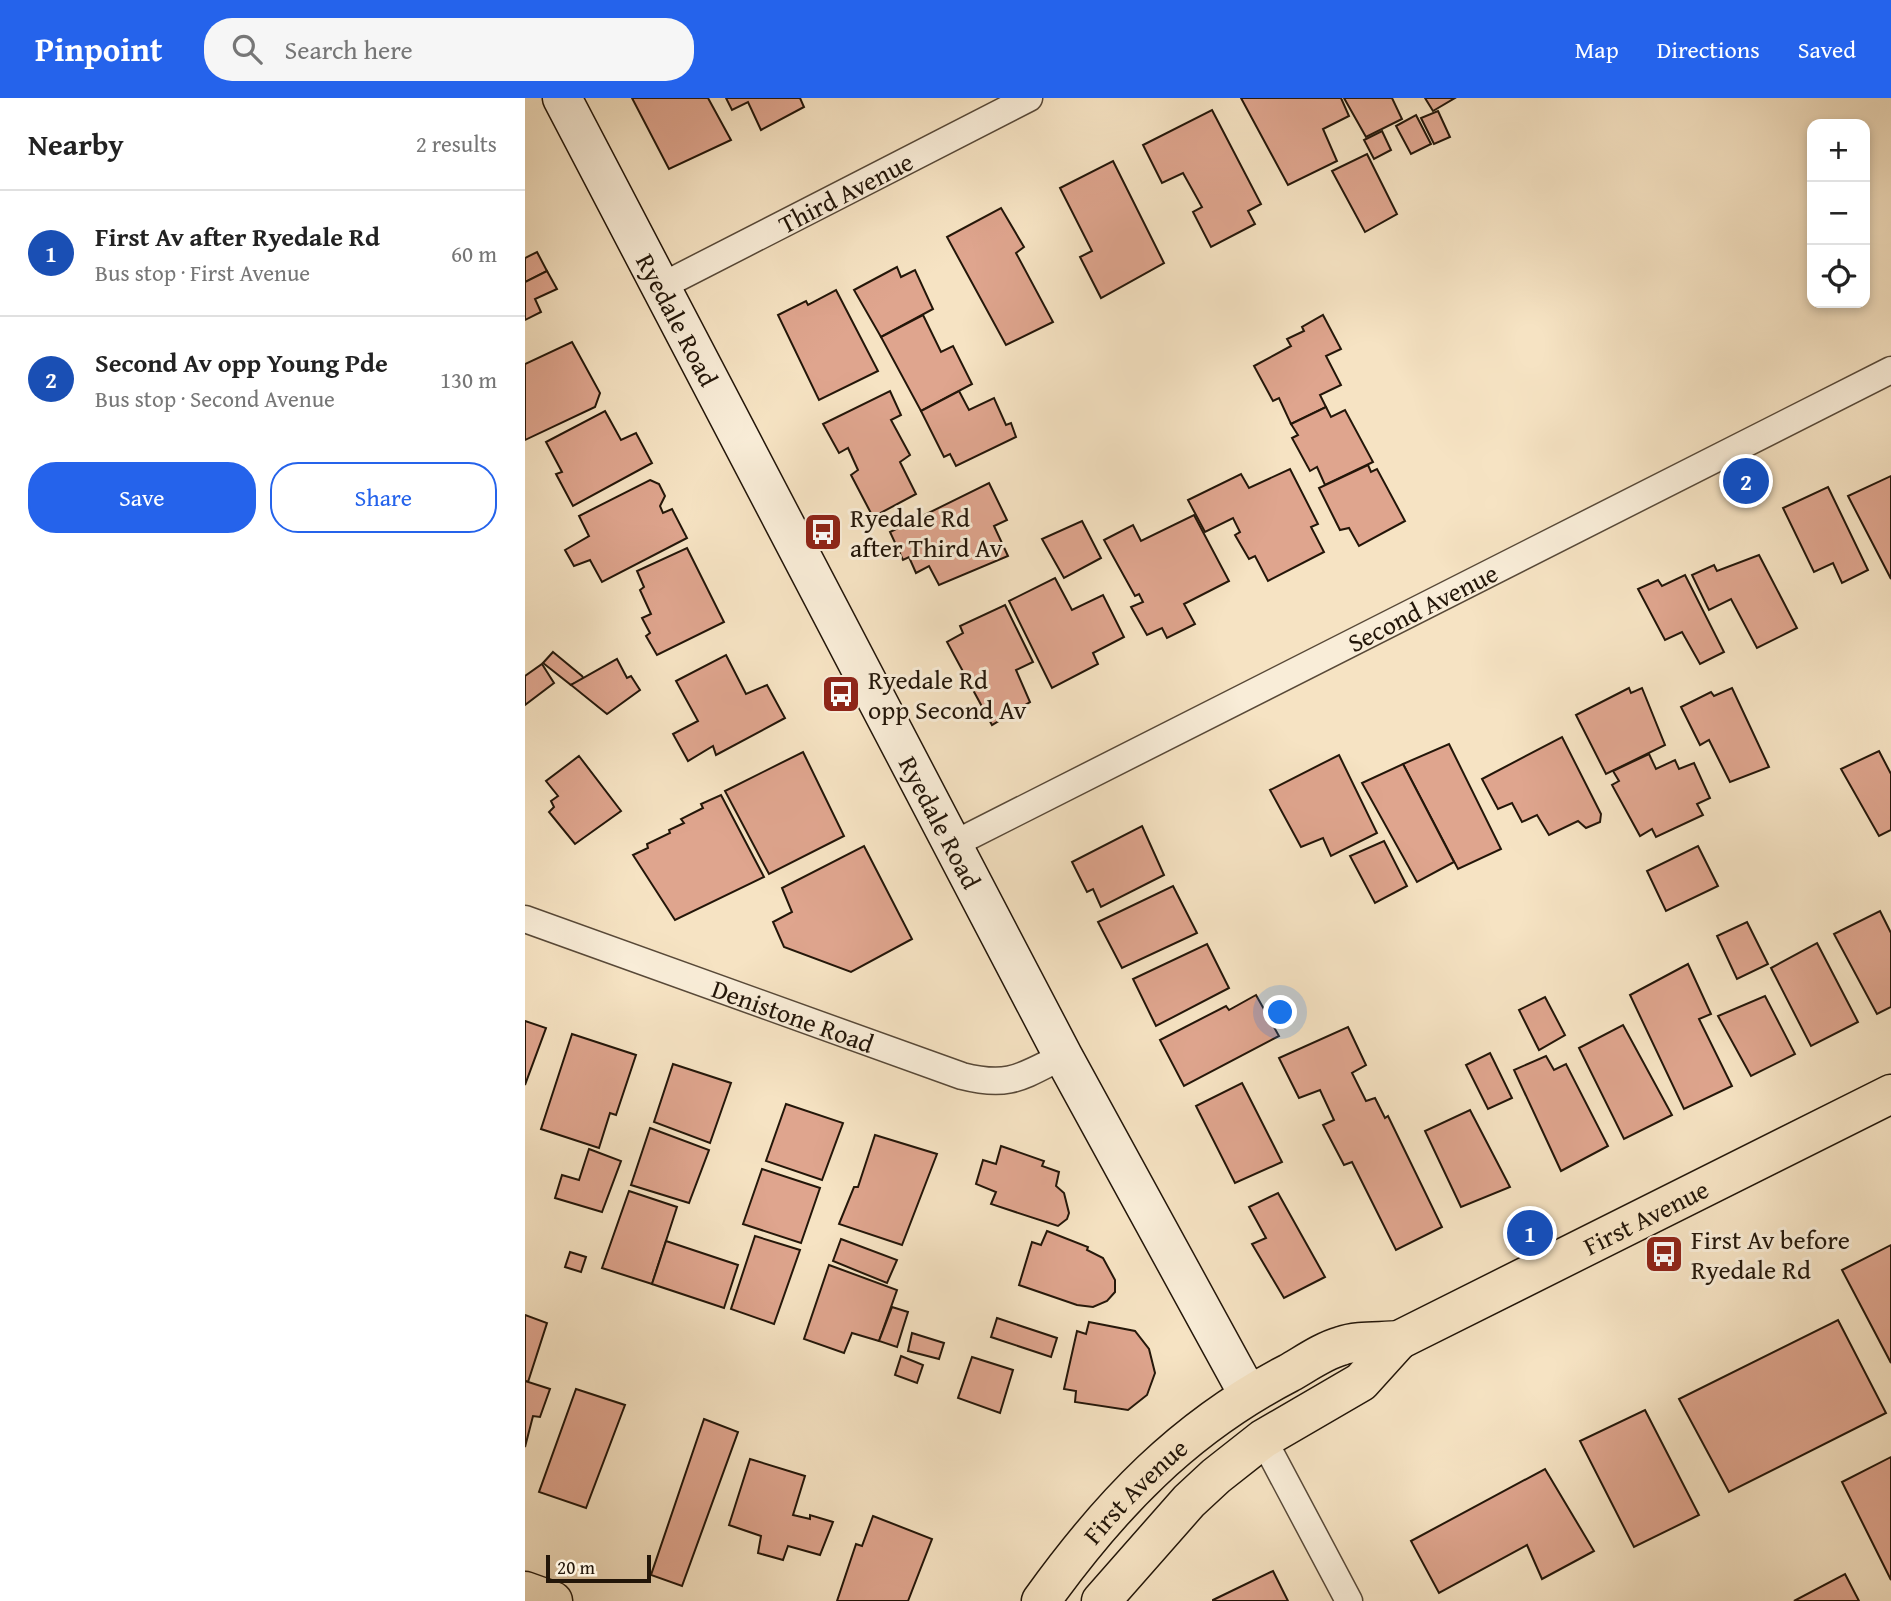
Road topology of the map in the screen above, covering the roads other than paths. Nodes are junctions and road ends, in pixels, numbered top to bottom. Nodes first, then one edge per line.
1 (562, 98) edge
2 (1029, 98) edge
3 (662, 286) junction
4 (1891, 370) edge
5 (952, 845) junction
6 (525, 919) edge
7 (1063, 1056) junction
8 (1891, 1094) edge
9 (1399, 1340) junction
10 (1248, 1394) junction
11 (1263, 1439) junction
12 (1137, 1561) junction
13 (525, 1591) edge
14 (553, 1601) edge
15 (1041, 1601) edge
16 (1101, 1601) edge
17 (1123, 1601) edge
18 (1349, 1601) edge

1 - 3 street, Ryedale Road
2 - 3 street, Third Avenue
3 - 5 street, Ryedale Road
4 - 5 street, Second Avenue
5 - 7 street, Ryedale Road
6 - 7 street, Denistone Road
7 - 10 street, Ryedale Road
8 - 9 main road, First Avenue
9 - 10 main road, First Avenue
9 - 11 main road, First Avenue
10 - 15 main road, First Avenue
11 - 12 main road, First Avenue
11 - 18 street
12 - 16 main road, First Avenue
12 - 17 main road
13 - 14 main road

